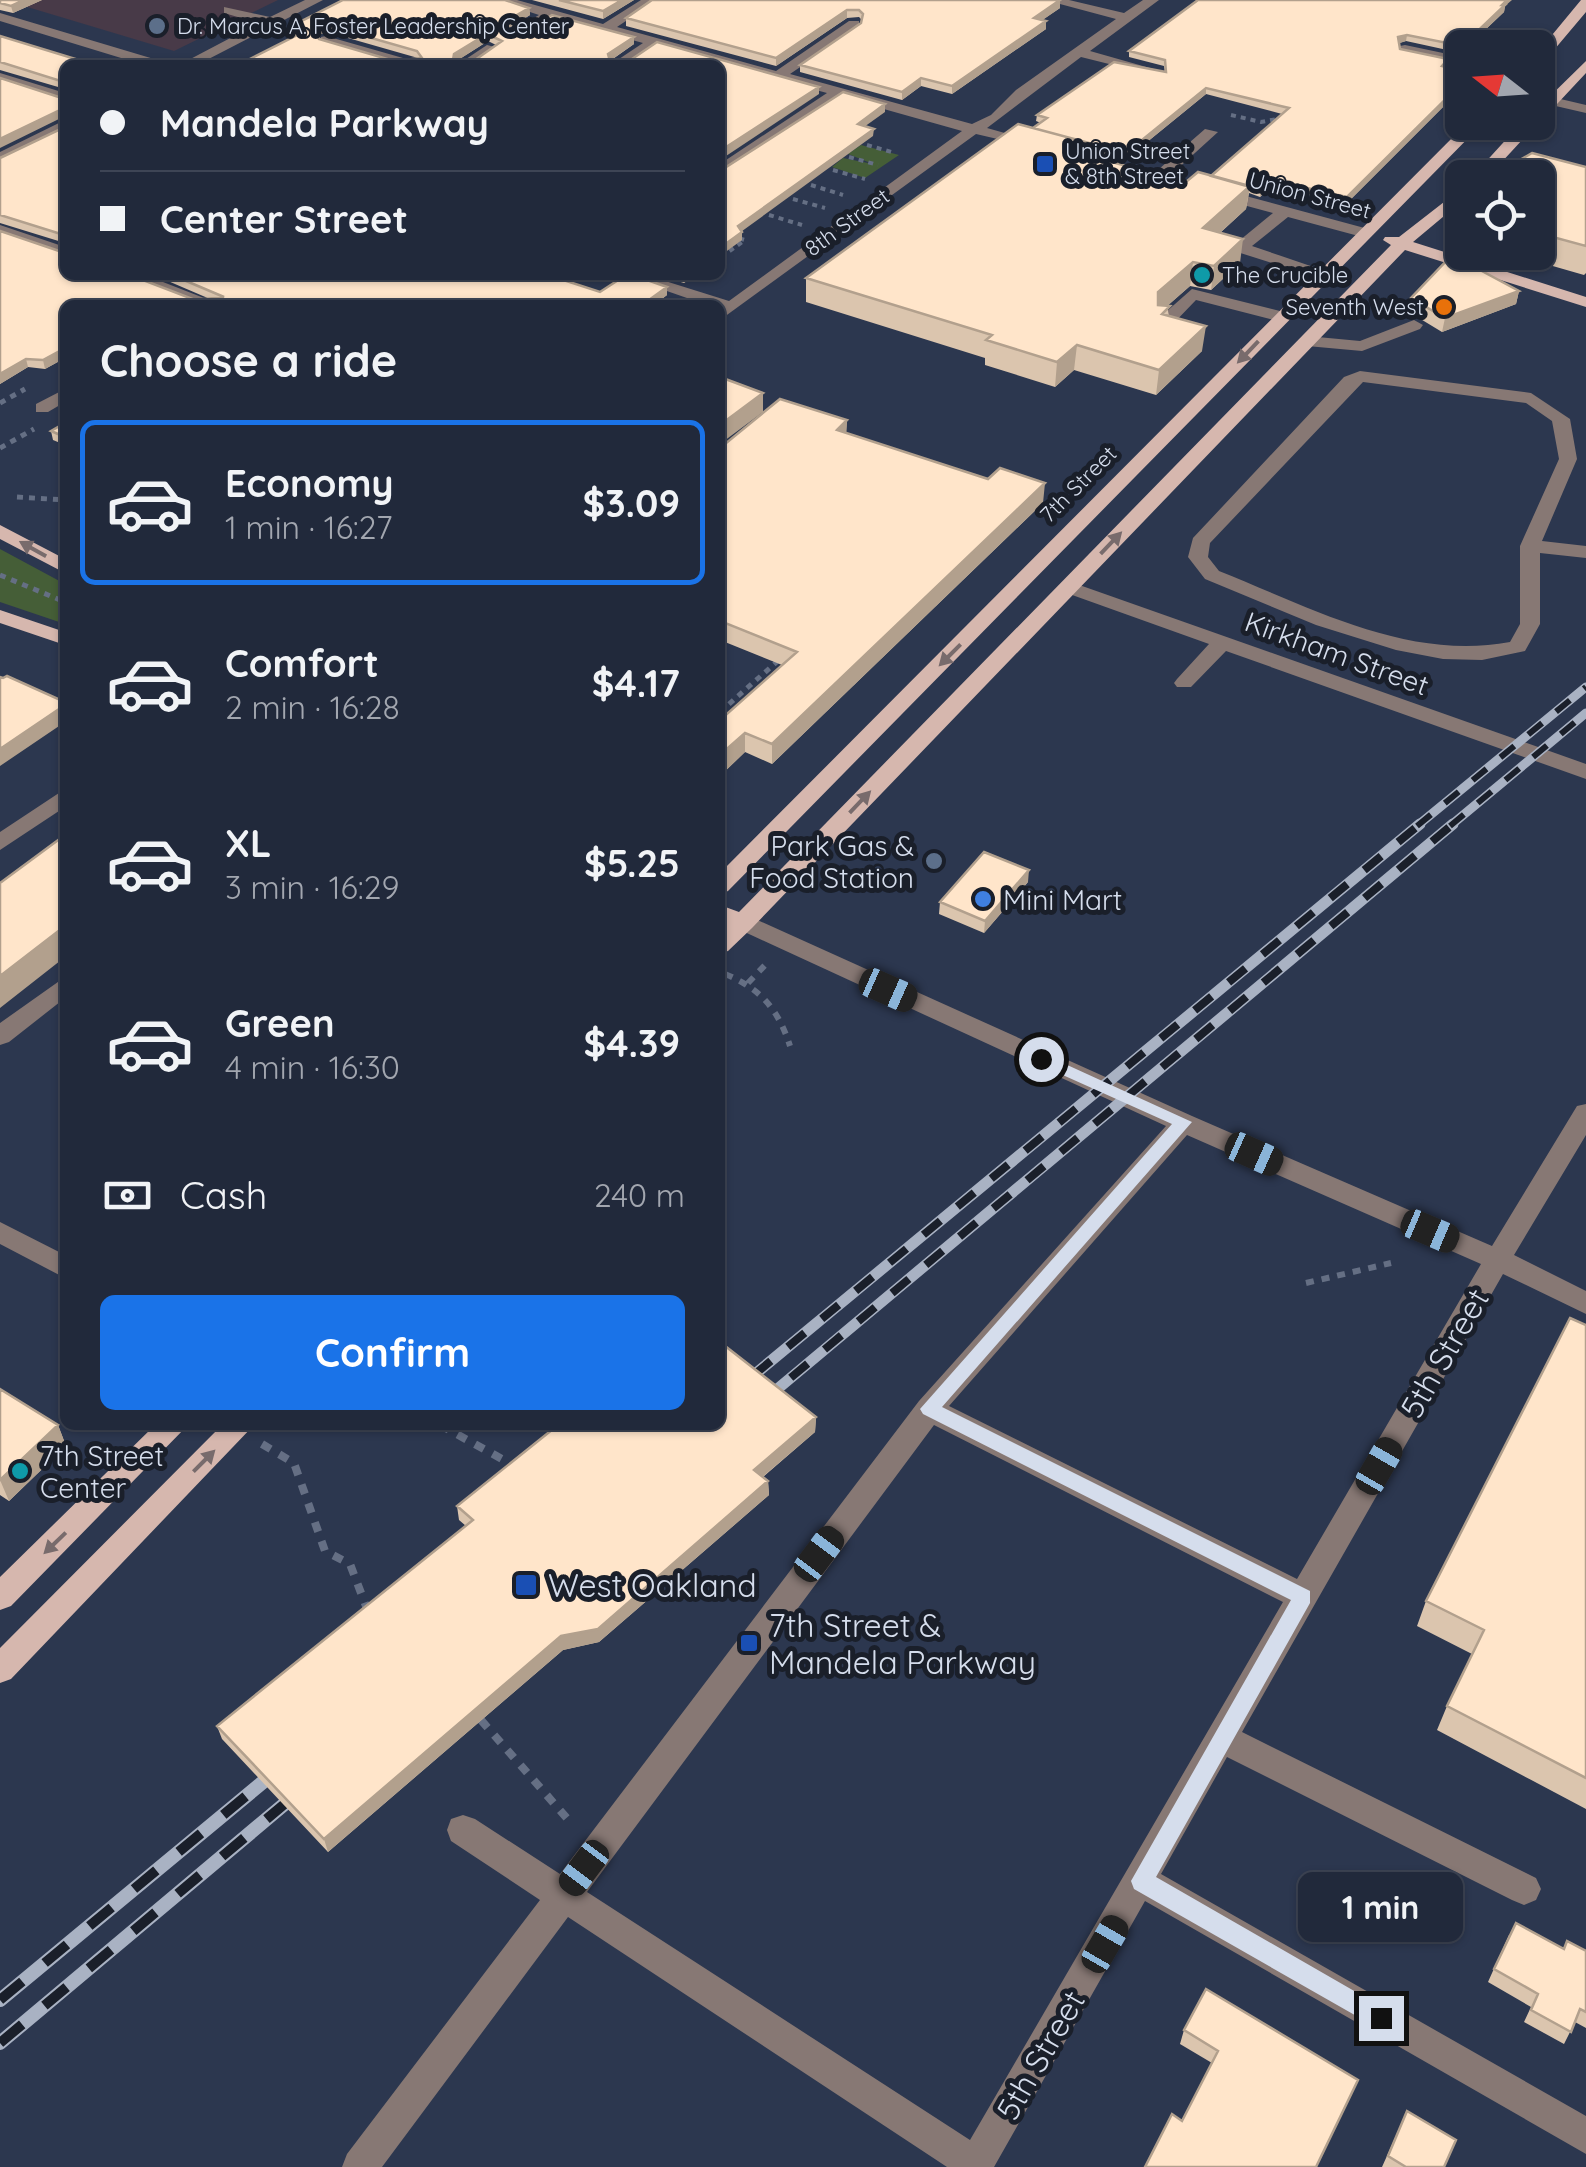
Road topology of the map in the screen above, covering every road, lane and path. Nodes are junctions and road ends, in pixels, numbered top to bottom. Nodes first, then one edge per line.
1 (316, 0) edge
2 (501, 0) edge
3 (650, 0) edge
4 (1052, 0) edge
5 (1152, 0) edge
6 (1586, 3) edge
7 (229, 10) dead end
8 (551, 13) junction
9 (0, 17) edge
10 (1126, 18) junction
11 (270, 23) junction
12 (854, 24) edge
13 (606, 28) junction
14 (296, 32) edge
15 (511, 37) edge
16 (326, 40) edge
17 (1555, 40) edge
18 (654, 42) junction
19 (492, 48) edge
20 (1406, 50) edge
21 (1079, 52) junction
22 (1445, 58) edge
23 (142, 60) edge
24 (199, 60) edge
25 (395, 60) edge
26 (472, 60) edge
27 (625, 60) edge
28 (721, 60) edge
29 (725, 61) edge
30 (1586, 64) edge
31 (747, 67) junction
32 (1158, 72) edge
33 (778, 76) junction
34 (0, 78) edge
35 (731, 78) edge
36 (839, 92) junction
37 (60, 96) edge
38 (1555, 98) edge
39 (1555, 102) edge
40 (1586, 109) edge
41 (1230, 115) dead end
42 (1286, 120) edge
43 (60, 128) edge
44 (974, 129) junction
45 (1210, 132) dead end
46 (1459, 140) edge
47 (1514, 140) edge
48 (864, 144) edge
49 (1046, 148) edge
50 (901, 155) dead end
51 (846, 156) edge
52 (0, 158) edge
53 (1495, 160) edge
54 (725, 167) edge
55 (884, 167) dead end
56 (830, 169) edge
57 (1138, 174) edge
58 (1157, 178) junction
59 (1555, 178) edge
60 (866, 180) dead end
61 (1176, 183) edge
62 (809, 185) edge
63 (1586, 186) edge
64 (1196, 188) edge
65 (845, 196) dead end
66 (791, 198) edge
67 (1445, 207) edge
68 (826, 208) dead end
69 (1286, 211) junction
70 (767, 214) edge
71 (804, 225) dead end
72 (0, 230) edge
73 (1366, 233) junction
74 (725, 234) edge
75 (1402, 243) junction
76 (60, 250) edge
77 (725, 254) edge
78 (1326, 274) junction
79 (1513, 278) junction
80 (142, 280) edge
81 (642, 280) edge
82 (200, 300) edge
83 (696, 300) edge
84 (1586, 302) edge
85 (726, 311) edge
86 (1586, 314) edge
87 (1282, 317) junction
88 (1164, 324) edge
89 (1414, 325) edge
90 (1307, 341) junction
91 (60, 397) edge
92 (42, 408) dead end
93 (17, 496) dead end
94 (60, 500) edge
95 (0, 531) edge
96 (1530, 546) junction
97 (1586, 552) edge
98 (60, 565) edge
99 (0, 575) edge
100 (1068, 587) junction
101 (60, 600) edge
102 (0, 616) edge
103 (60, 637) edge
104 (1223, 642) junction
105 (794, 646) edge
106 (1184, 683) dead end
107 (725, 708) edge
108 (1586, 772) edge
109 (60, 800) edge
110 (0, 844) edge
111 (725, 881) edge
112 (725, 894) edge
113 (725, 915) edge
114 (744, 922) junction
115 (725, 940) edge
116 (725, 974) edge
117 (60, 989) edge
118 (0, 1036) edge
119 (790, 1046) dead end
120 (1586, 1113) edge
121 (1183, 1122) junction
122 (0, 1232) edge
123 (1499, 1260) junction
124 (1391, 1263) dead end
125 (60, 1265) edge
126 (1306, 1283) dead end
127 (1586, 1303) edge
128 (929, 1409) junction
129 (169, 1430) edge
130 (235, 1430) edge
131 (243, 1430) edge
132 (449, 1430) edge
133 (502, 1459) dead end
134 (0, 1597) edge
135 (1303, 1597) junction
136 (371, 1619) edge
137 (0, 1669) edge
138 (481, 1720) edge
139 (1223, 1739) junction
140 (572, 1824) dead end
141 (463, 1830) dead end
142 (1142, 1881) junction
143 (1524, 1889) dead end
144 (564, 1894) junction
145 (1586, 2136) edge
146 (975, 2166) edge
147 (360, 2167) edge

1 - 11 street
2 - 8 street
3 - 13 street
4 - 10 street
5 - 10 street, 8th Street
6 - 17 main road
7 - 11 street
8 - 13 street
8 - 15 street
9 - 23 street
10 - 21 street, 8th Street
11 - 14 street
11 - 24 street
12 - 33 street
13 - 18 street
16 - 25 street
18 - 27 street
18 - 28 street
19 - 26 street
20 - 22 street
21 - 32 street
21 - 44 street, 8th Street
29 - 31 street
30 - 38 main road
31 - 33 street
31 - 35 street
33 - 36 street
34 - 37 street
36 - 44 street
36 - 54 street
39 - 40 street
41 - 42 path
43 - 52 street
44 - 49 street
44 - 85 street, 8th Street
45 - 58 street
46 - 73 main road, 7th Street
47 - 53 main road
48 - 50 path
51 - 55 path
56 - 60 path
57 - 58 street
58 - 61 street
59 - 63 street
62 - 65 path
64 - 69 street, Union Street
66 - 68 path
67 - 75 main road
69 - 73 street, Union Street
69 - 78 street
70 - 71 path
72 - 76 street
73 - 75 main road, Union Street
73 - 78 main road, 7th Street
74 - 77 path
75 - 79 main road, Union Street
75 - 90 main road
78 - 87 main road, 7th Street
79 - 84 main road, Union Street
79 - 86 main road, Union Street
80 - 82 street
81 - 83 street
87 - 88 street
87 -> 111 main road, 7th Street
89 - 90 street
100 -> 90 main road
91 - 92 street
93 - 94 path
98 -> 95 main road
96 - 96 street
96 - 97 street
99 - 101 path
100 - 104 street, Kirkham Street
114 -> 100 main road
102 - 103 main road
104 - 106 street
104 - 108 street, Kirkham Street
105 - 107 path
109 - 110 street
112 - 114 main road
113 - 114 main road
114 - 115 main road
114 - 121 street
116 - 119 path
117 - 118 street
120 - 123 street, 5th Street
121 - 123 street
121 - 128 street
122 - 125 street
123 - 127 street
123 - 135 street, 5th Street
124 - 126 path
128 - 135 street
128 - 144 street
129 -> 134 main road
137 -> 130 main road
131 - 136 path
132 - 133 path
135 - 139 street, 5th Street
138 - 140 path
139 - 142 street, 5th Street
139 - 143 street
141 - 144 street
142 - 145 street
142 - 146 street, 5th Street
144 - 146 street
144 - 147 street

